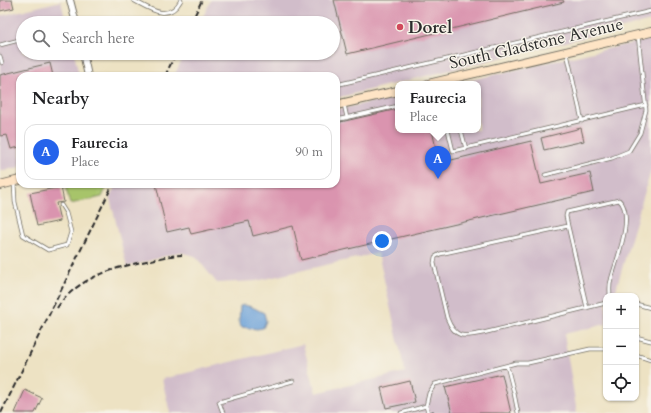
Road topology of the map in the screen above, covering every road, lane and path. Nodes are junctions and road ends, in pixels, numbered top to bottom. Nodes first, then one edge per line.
1 (70, 0) edge
2 (133, 0) edge
3 (181, 0) edge
4 (651, 11) edge
5 (74, 16) edge
6 (651, 32) edge
7 (638, 35) junction
8 (16, 41) edge
9 (0, 45) edge
10 (567, 52) junction
11 (0, 56) edge
12 (85, 60) edge
13 (2, 63) dead end
14 (87, 72) edge
15 (450, 81) edge
16 (340, 84) edge
17 (395, 92) edge
18 (340, 104) edge
19 (646, 105) junction
20 (395, 107) edge
21 (347, 118) junction
22 (340, 119) edge
23 (582, 121) junction
24 (449, 133) edge
25 (463, 133) edge
26 (466, 148) junction
27 (545, 175) dead end
28 (16, 181) edge
29 (0, 185) edge
30 (16, 188) edge
31 (61, 205) dead end
32 (568, 226) junction
33 (610, 293) edge
34 (603, 305) edge
35 (639, 305) edge
36 (587, 308) junction
37 (651, 308) edge
38 (639, 338) edge
39 (651, 341) edge
40 (603, 349) edge
41 (639, 356) edge
42 (651, 360) edge
43 (507, 366) junction
44 (294, 381) dead end
45 (426, 406) junction
46 (223, 413) edge
47 (401, 413) edge
48 (428, 413) edge
49 (518, 413) edge

1 - 5 street
2 - 3 lane
4 - 16 lane
6 - 7 street, South Gladstone Avenue
7 - 10 street, South Gladstone Avenue
7 - 19 lane
8 - 9 lane
10 - 15 street, South Gladstone Avenue
10 - 23 lane
11 - 13 lane
12 - 14 street
17 - 18 street
18 - 21 lane
19 - 23 lane
19 - 27 lane
20 - 21 lane
21 - 22 lane
23 - 26 lane
24 - 26 lane
25 - 26 lane
28 - 29 street
30 - 31 lane
32 - 33 lane
32 - 36 lane
32 - 36 lane
34 - 36 lane
35 - 37 lane
38 - 39 lane
40 - 43 lane
41 - 42 lane
43 - 45 lane
43 - 49 lane
44 - 46 lane
45 - 47 lane
45 - 48 lane

